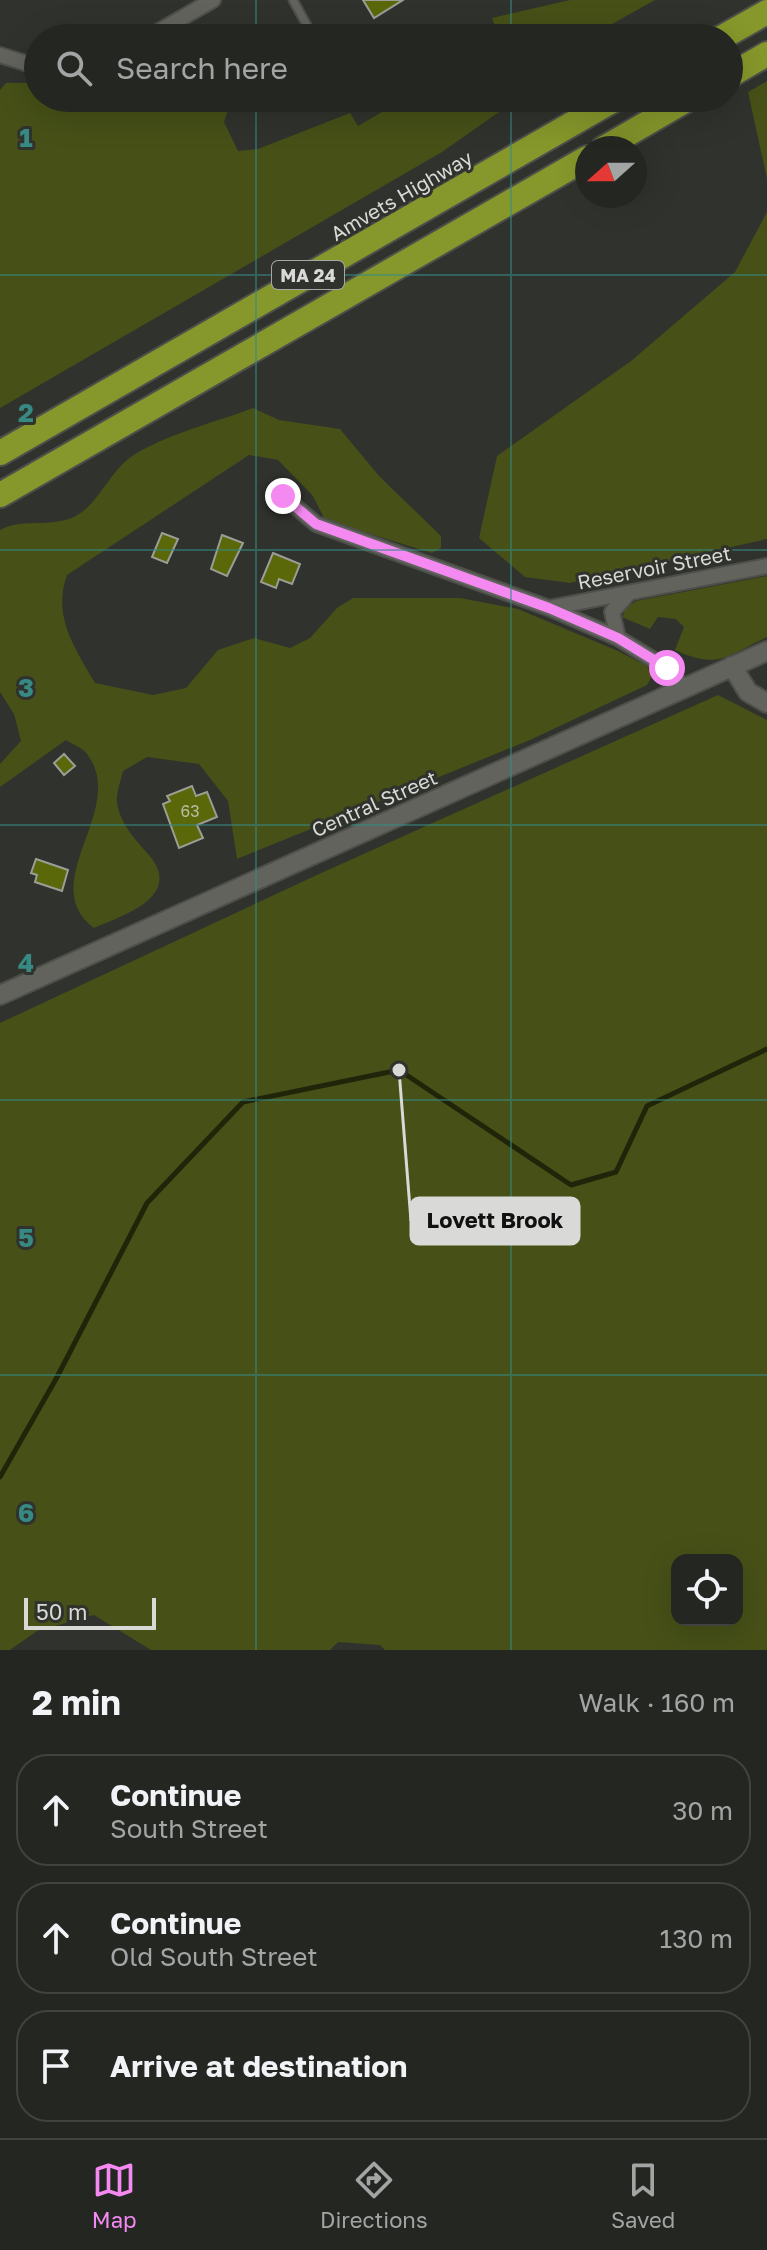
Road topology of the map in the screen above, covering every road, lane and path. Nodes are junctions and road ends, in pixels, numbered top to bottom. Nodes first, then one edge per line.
1 (213, 0) edge
2 (293, 0) edge
3 (767, 12) edge
4 (171, 24) edge
5 (306, 24) edge
6 (743, 26) edge
7 (767, 54) edge
8 (0, 55) edge
9 (24, 63) edge
10 (743, 68) edge
11 (593, 112) edge
12 (666, 112) edge
13 (625, 136) edge
14 (575, 165) edge
15 (0, 453) edge
16 (0, 495) edge
17 (283, 496) dead end
18 (767, 566) edge
19 (633, 592) junction
20 (549, 608) junction
21 (618, 638) junction
22 (767, 651) edge
23 (732, 666) junction
24 (684, 688) junction
25 (767, 703) edge
26 (0, 995) edge

1 - 4 street
2 - 5 lane
3 - 6 highway
7 - 10 highway
8 - 9 street
11 - 15 highway, Amvets Highway / MA 24
12 - 13 highway
14 - 16 highway, MA 24
17 - 20 street
18 - 19 street, Reservoir Street
19 - 20 street, Reservoir Street
19 - 21 street
20 - 21 street
21 - 24 street
22 - 23 street, Central Street
23 - 24 street, Central Street
23 - 25 street
24 - 26 street, Central Street

